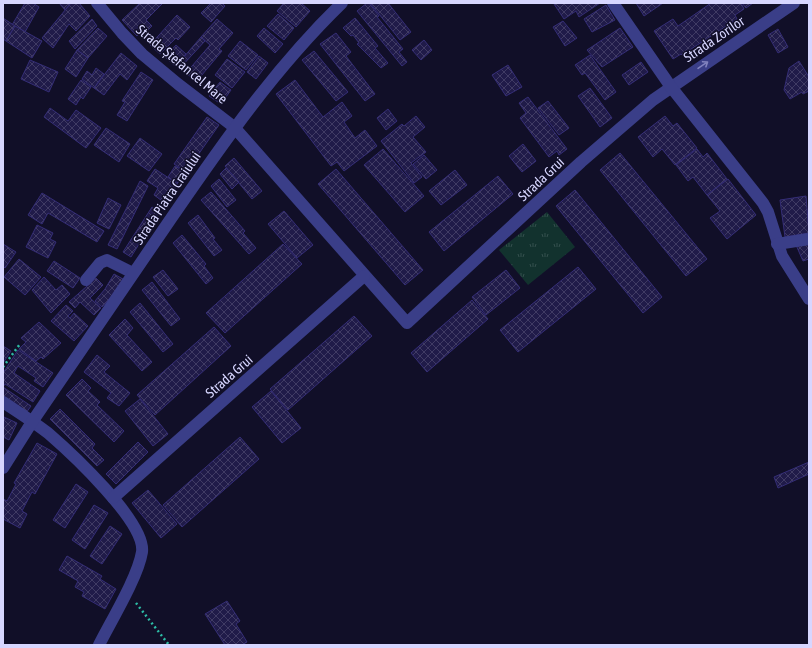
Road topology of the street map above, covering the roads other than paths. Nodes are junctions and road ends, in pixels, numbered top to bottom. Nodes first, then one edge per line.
1 (98, 3) edge
2 (342, 3) edge
3 (613, 3) edge
4 (794, 3) edge
5 (671, 86) junction
6 (234, 127) junction
7 (809, 239) edge
8 (777, 244) junction
9 (133, 273) junction
10 (364, 276) junction
11 (86, 280) dead end
12 (809, 299) edge
13 (3, 402) edge
14 (32, 422) junction
15 (3, 468) edge
16 (113, 498) junction
17 (99, 645) edge

1 - 6 street, Strada Ștefan cel Mare
2 - 6 street, Strada Piatra Craiului
3 - 5 street
5 -> 4 street, Strada Zorilor
5 - 8 street
5 - 10 street, Strada Grui
6 - 9 street, Strada Piatra Craiului
6 - 10 street, Strada Grui
7 - 8 street
8 - 12 street
9 - 11 street
9 - 14 street, Strada Piatra Craiului
10 - 16 street, Strada Grui
13 - 14 street
14 - 15 street, Strada Piatra Craiului
14 - 16 street
16 - 17 street

